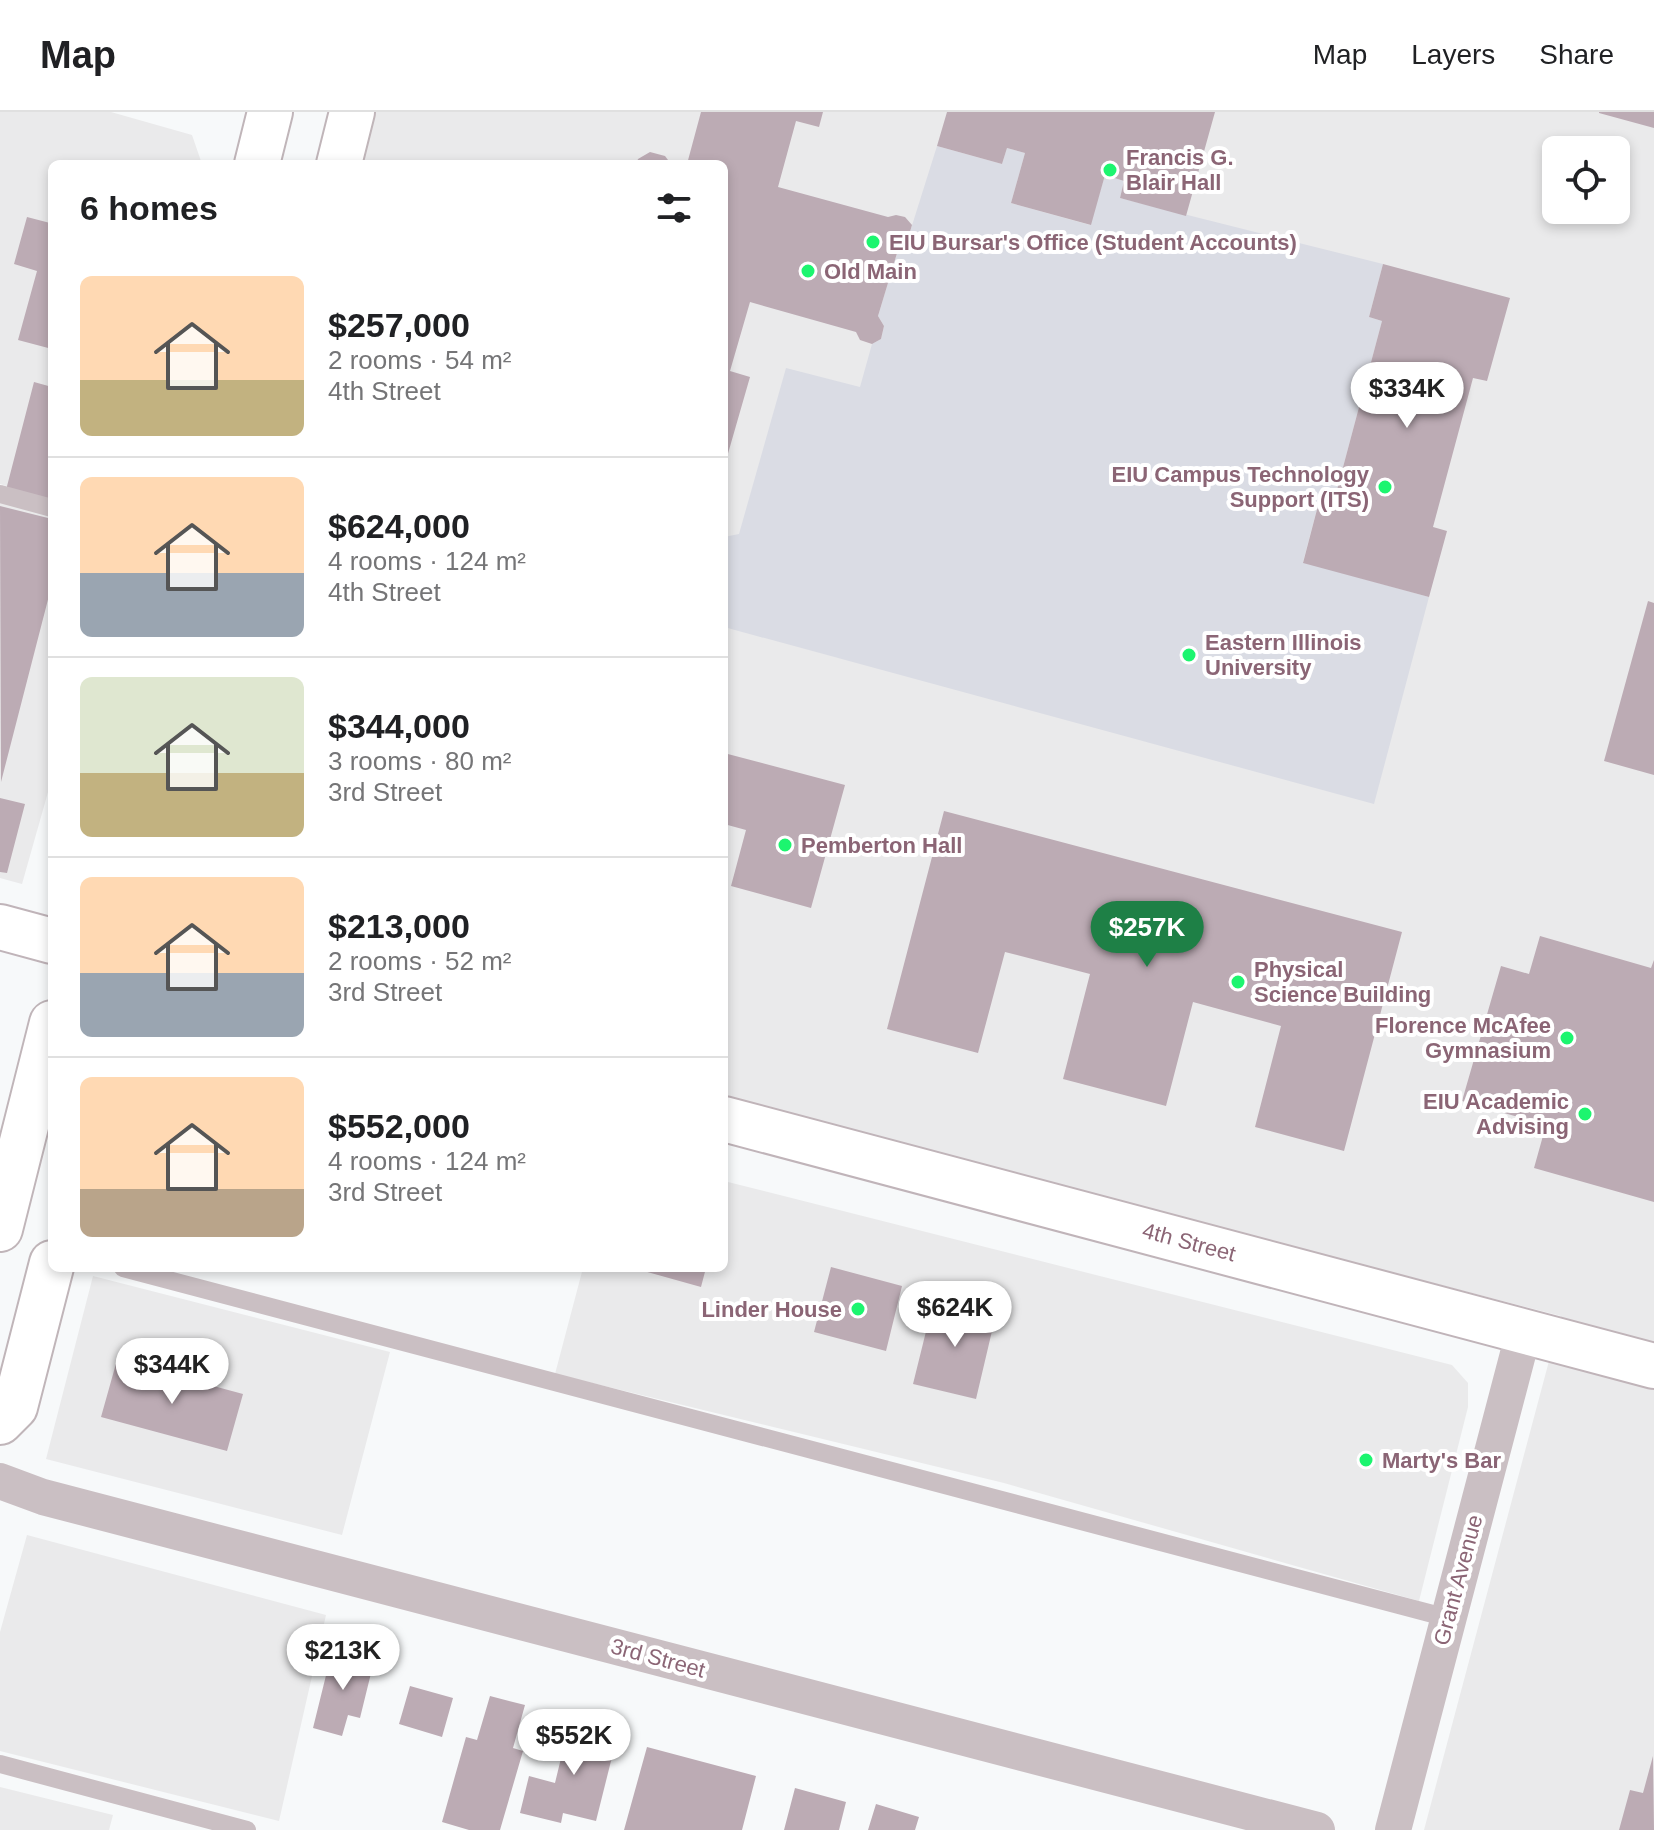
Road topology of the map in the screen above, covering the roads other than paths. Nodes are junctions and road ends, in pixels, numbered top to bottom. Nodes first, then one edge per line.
1 (270, 112) edge
2 (347, 113) edge
3 (258, 160) edge
4 (340, 160) edge
5 (0, 494) edge
6 (48, 507) edge
7 (0, 927) edge
8 (48, 940) edge
9 (48, 1039) edge
10 (728, 1120) edge
11 (0, 1229) edge
12 (50, 1272) edge
13 (138, 1272) edge
14 (1524, 1331) junction
15 (1654, 1366) edge
16 (0, 1422) edge
17 (0, 1481) edge
18 (1448, 1618) junction
19 (0, 1764) edge
20 (247, 1830) edge
21 (1317, 1830) edge
22 (1393, 1830) edge

1 - 3 street
2 - 4 street
5 - 6 lane
7 - 8 street
9 - 11 street
10 - 14 street, 4th Street
12 - 16 street
13 - 18 lane
14 - 15 street, 4th Street
14 - 18 street, Grant Avenue
17 - 21 street, 3rd Street
18 - 22 street, Grant Avenue
19 - 20 lane

